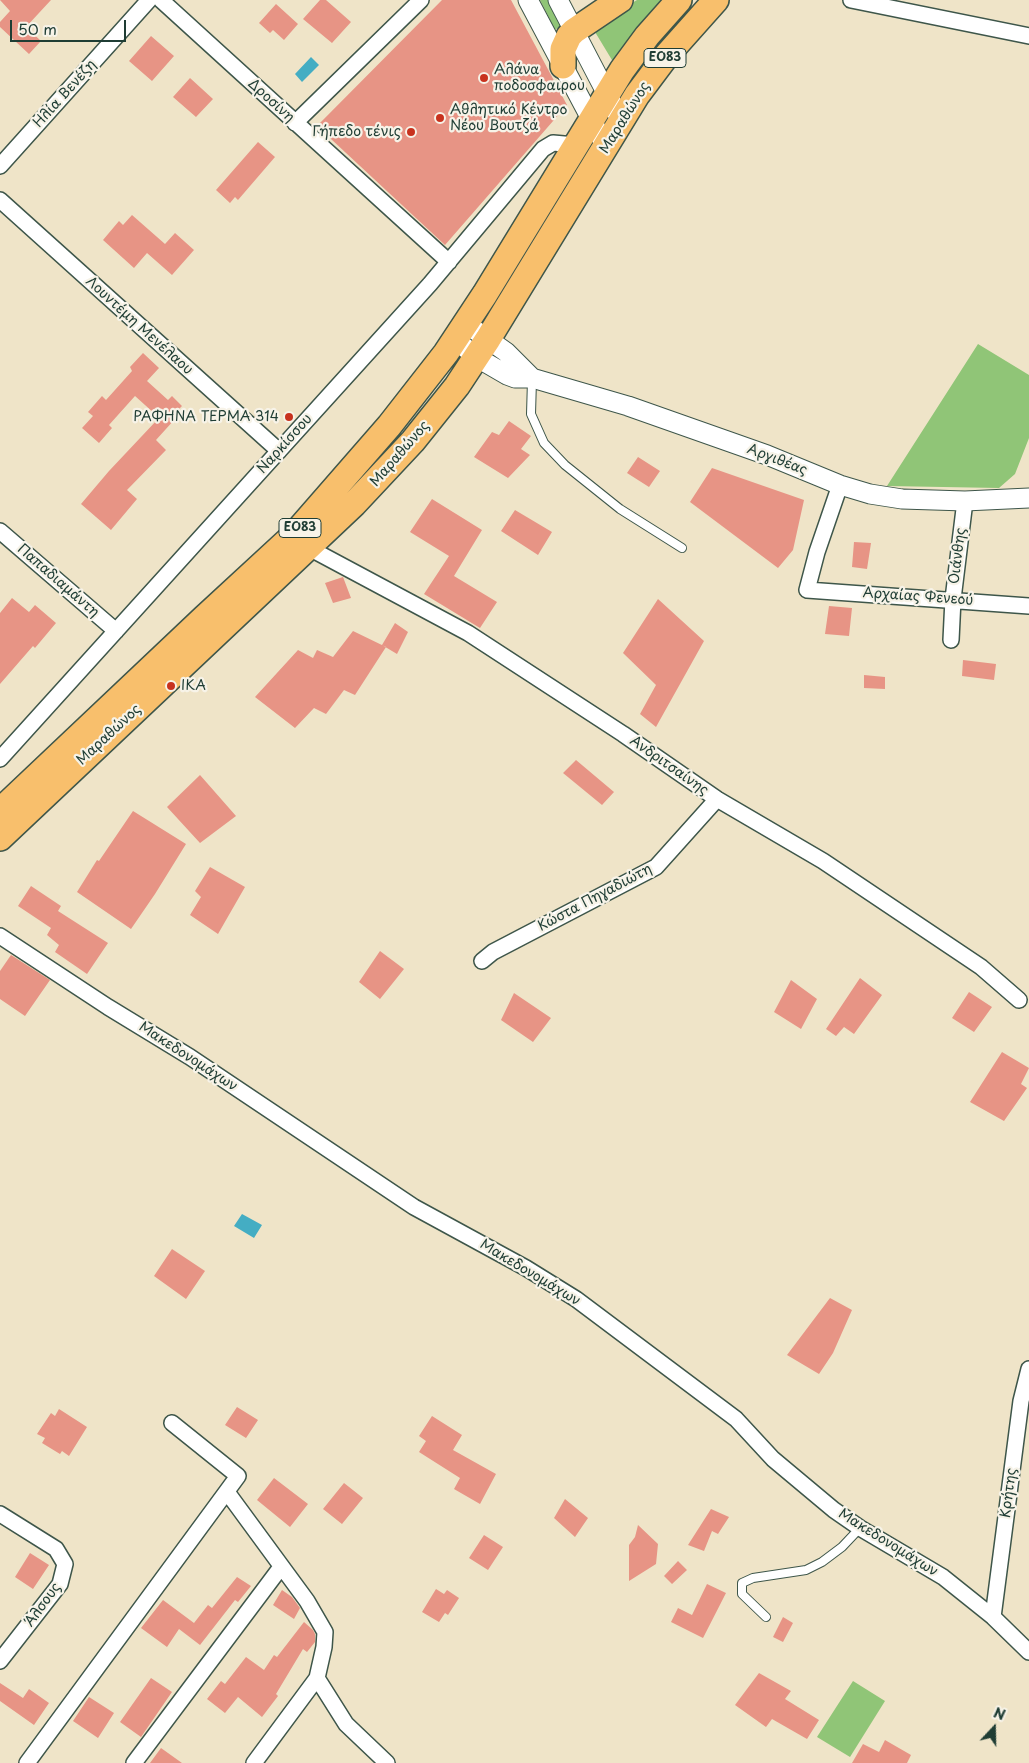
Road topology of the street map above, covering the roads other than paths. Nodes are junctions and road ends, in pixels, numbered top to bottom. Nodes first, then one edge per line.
1 (149, 0) edge
2 (161, 0) edge
3 (421, 0) edge
4 (528, 0) edge
5 (558, 0) edge
6 (620, 0) edge
7 (678, 0) edge
8 (716, 0) edge
9 (851, 0) edge
10 (574, 31) junction
11 (1029, 36) edge
12 (563, 66) junction
13 (608, 94) junction
14 (591, 119) junction
15 (621, 120) junction
16 (295, 123) junction
17 (575, 145) junction
18 (606, 147) junction
19 (0, 166) edge
20 (0, 200) edge
21 (449, 262) junction
22 (460, 331) junction
23 (482, 348) junction
24 (532, 378) junction
25 (279, 451) junction
26 (840, 485) junction
27 (1029, 498) edge
28 (965, 501) junction
29 (0, 531) edge
30 (308, 548) junction
31 (682, 548) dead end
32 (953, 600) junction
33 (1029, 606) edge
34 (116, 631) junction
35 (951, 640) dead end
36 (0, 759) edge
37 (717, 799) junction
38 (0, 811) edge
39 (0, 838) edge
40 (0, 936) edge
41 (482, 961) dead end
42 (1019, 1000) dead end
43 (1029, 1369) edge
44 (172, 1422) dead end
45 (227, 1492) junction
46 (0, 1514) edge
47 (860, 1528) junction
48 (281, 1567) junction
49 (766, 1617) dead end
50 (993, 1617) junction
51 (1029, 1652) edge
52 (0, 1661) edge
53 (317, 1678) junction
54 (27, 1763) edge
55 (134, 1763) edge
56 (254, 1763) edge
57 (387, 1763) edge

1 - 19 street, Ηλία Βενέζη
2 - 16 street, Δροσίνη
3 - 16 street
4 - 12 street
5 - 10 street
6 - 10 main road
7 - 13 main road, Μαραθώνος / ΕΟ83
8 - 15 main road, Μαραθώνος / ΕΟ83
9 - 11 street
10 - 12 main road
10 - 13 street
12 - 14 street
13 - 14 main road, Μαραθώνος / ΕΟ83
13 - 15 street
14 - 17 main road, Μαραθώνος / ΕΟ83
14 - 18 street
15 - 18 main road, Μαραθώνος / ΕΟ83
16 - 21 street, Δροσίνη
17 - 21 street, Ναρκίσσου
17 - 22 main road, Μαραθώνος / ΕΟ83
18 - 23 main road, Μαραθώνος / ΕΟ83
20 - 25 street, Λουντέμη Μενέλαου
21 - 25 street, Ναρκίσσου
22 - 23 street, Αργιθέας
22 - 38 main road, Μαραθώνος / ΕΟ83
23 - 24 street, Αργιθέας
23 - 30 main road, Μαραθώνος / ΕΟ83
24 - 26 street, Αργιθέας
24 - 31 lane
25 - 34 street, Ναρκίσσου
26 - 28 street, Αργιθέας
26 - 32 street, Αρχαίας Φενεού
27 - 28 street, Αργιθέας
28 - 32 street, Οιάνθης
29 - 34 street, Παπαδιαμάντη
30 - 37 street, Ανδριτσαίνης
30 - 39 main road, Μαραθώνος / ΕΟ83
32 - 33 street, Αρχαίας Φενεού
32 - 35 street, Οιάνθης
34 - 36 street, Ναρκίσσου
37 - 41 street, Κώστα Πηγαδιώτη
37 - 42 street, Ανδριτσαίνης
40 - 47 street, Μακεδονομάχων
43 - 50 street, Κρήτης
44 - 45 street
45 - 48 street
45 - 54 street
46 - 52 street, Άλσους
47 - 49 lane
47 - 50 street, Μακεδονομάχων
48 - 53 street
48 - 55 street
50 - 51 street, Μακεδονομάχων
53 - 56 street
53 - 57 street

